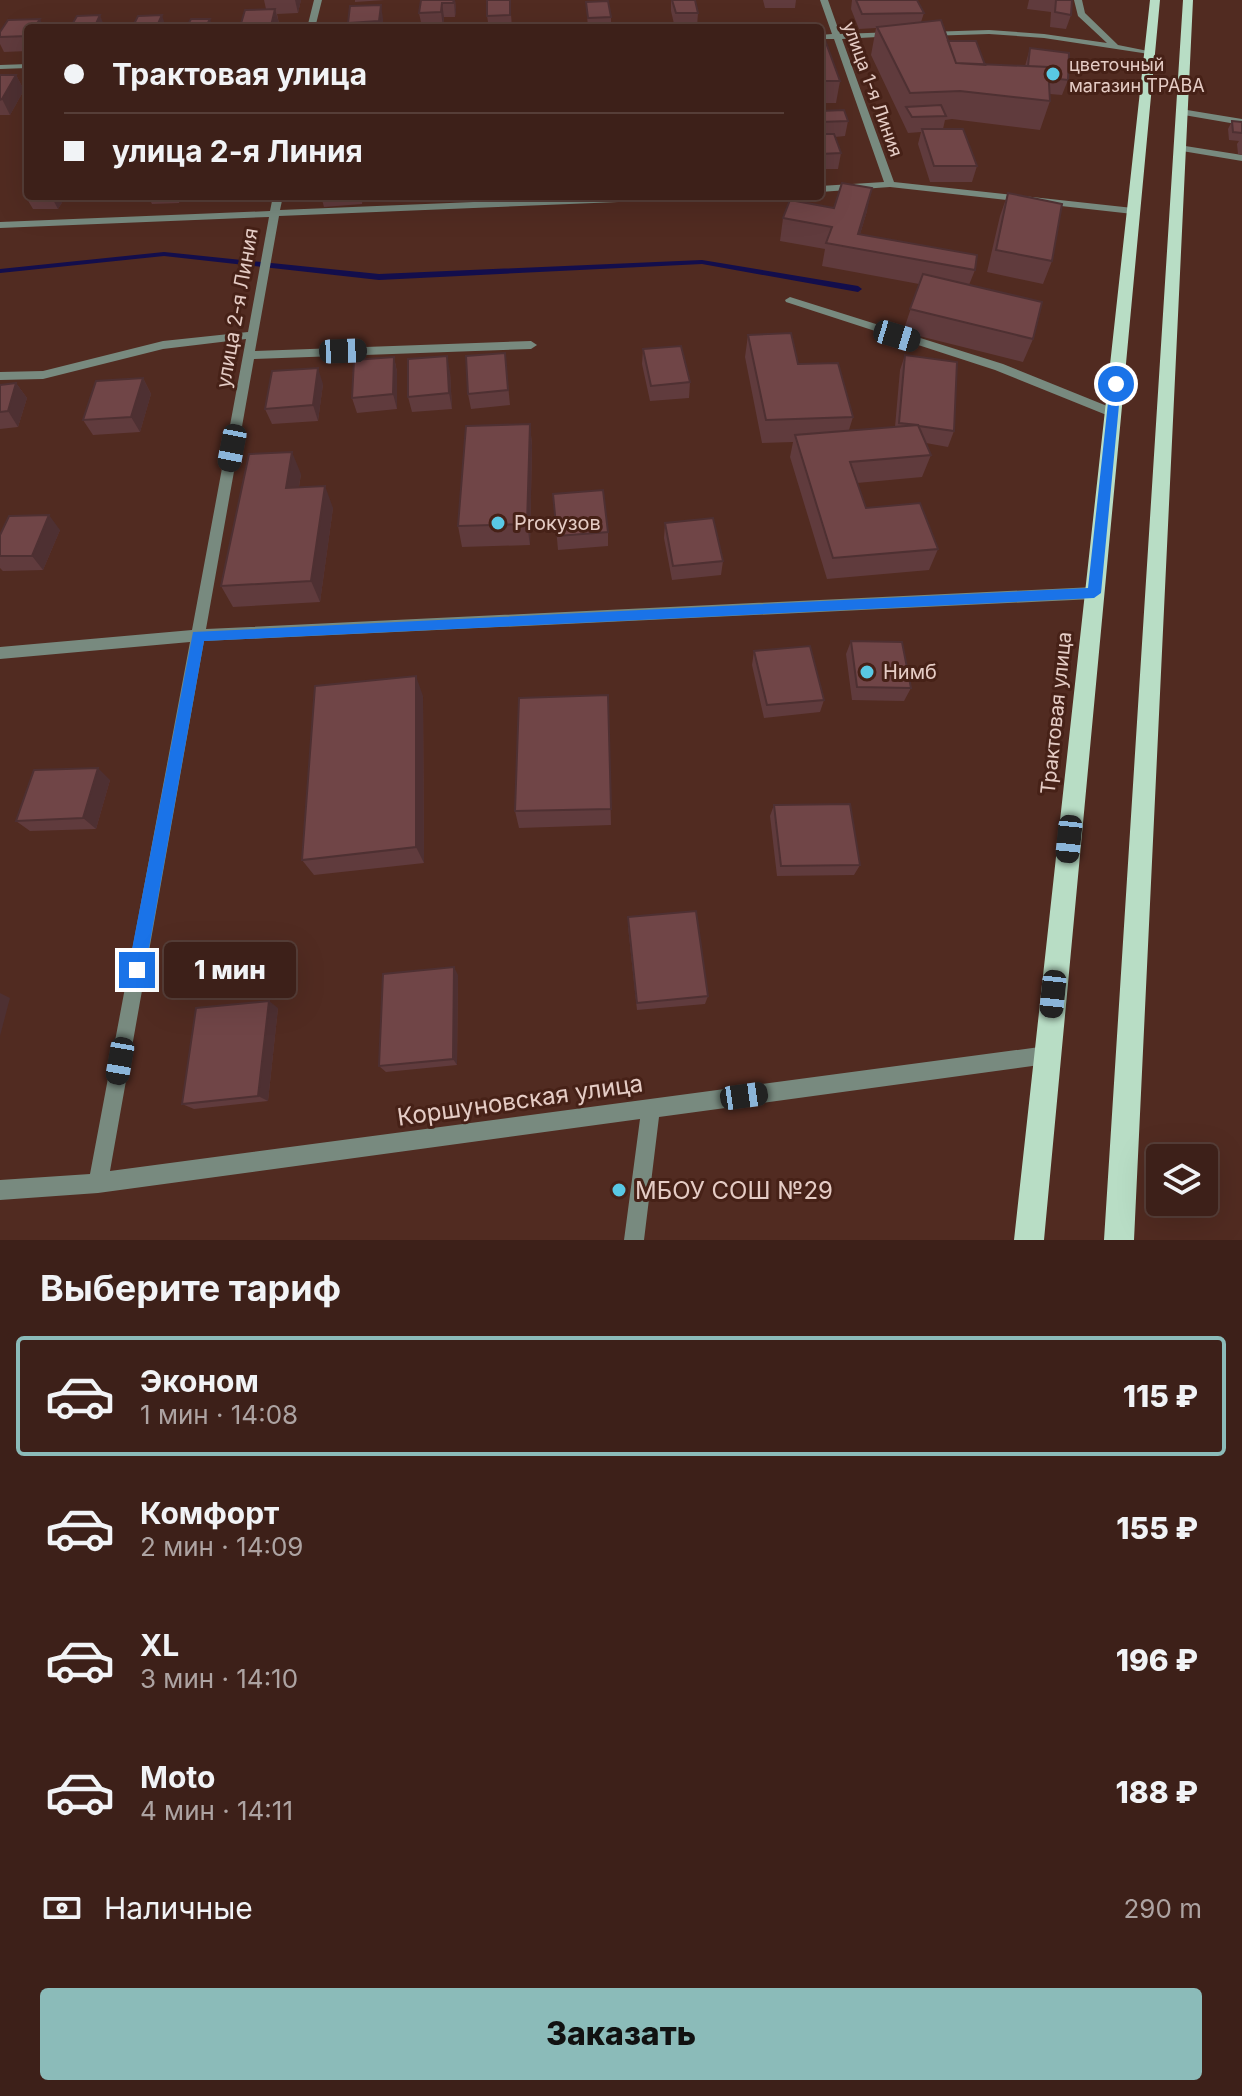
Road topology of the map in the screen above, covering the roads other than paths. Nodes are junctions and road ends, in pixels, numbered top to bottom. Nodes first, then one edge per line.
1 (318, 0) edge
2 (824, 0) edge
3 (1078, 0) edge
4 (1155, 0) edge
5 (1188, 0) edge
6 (312, 24) edge
7 (900, 34) edge
8 (915, 34) edge
9 (837, 36) junction
10 (824, 37) edge
11 (1117, 47) junction
12 (1149, 52) junction
13 (24, 66) edge
14 (0, 67) edge
15 (1181, 112) junction
16 (1242, 122) edge
17 (1179, 148) junction
18 (1242, 158) edge
19 (890, 184) junction
20 (824, 189) edge
21 (277, 200) edge
22 (594, 200) edge
23 (1133, 211) junction
24 (275, 213) junction
25 (0, 225) edge
26 (790, 300) dead end
27 (253, 335) junction
28 (531, 345) dead end
29 (249, 355) junction
30 (0, 376) edge
31 (1113, 413) junction
32 (1094, 593) junction
33 (198, 635) junction
34 (0, 653) edge
35 (1047, 1055) junction
36 (651, 1108) junction
37 (98, 1183) junction
38 (0, 1190) edge
39 (634, 1240) edge
40 (1029, 1240) edge
41 (1119, 1240) edge

1 - 6 street
2 - 9 street, улица 1-я Линия
3 - 11 street
4 - 12 main road, Трактовая улица
5 - 15 main road
7 - 9 street
8 - 11 street
9 - 10 street
9 - 19 street, улица 1-я Линия
11 - 12 street
12 - 23 main road, Трактовая улица
13 - 14 street
15 - 16 street
15 - 17 main road
17 - 18 street
17 - 41 main road
19 - 20 street
19 - 23 street, улица 1-я Линия
21 - 24 street, улица 2-я Линия
22 - 24 street
23 - 31 main road, Трактовая улица
24 - 25 street
24 - 27 street, улица 2-я Линия
26 - 31 street
27 - 29 street, улица 2-я Линия
27 - 30 street
28 - 29 street
29 - 33 street, улица 2-я Линия
31 - 32 main road, Трактовая улица
32 - 33 street
32 - 35 main road, Трактовая улица
33 - 34 street
33 - 37 street, улица 2-я Линия
35 - 36 street, Коршуновская улица
35 - 40 main road, Трактовая улица
36 - 37 street, Коршуновская улица
36 - 39 street
37 - 38 street, Коршуновская улица

